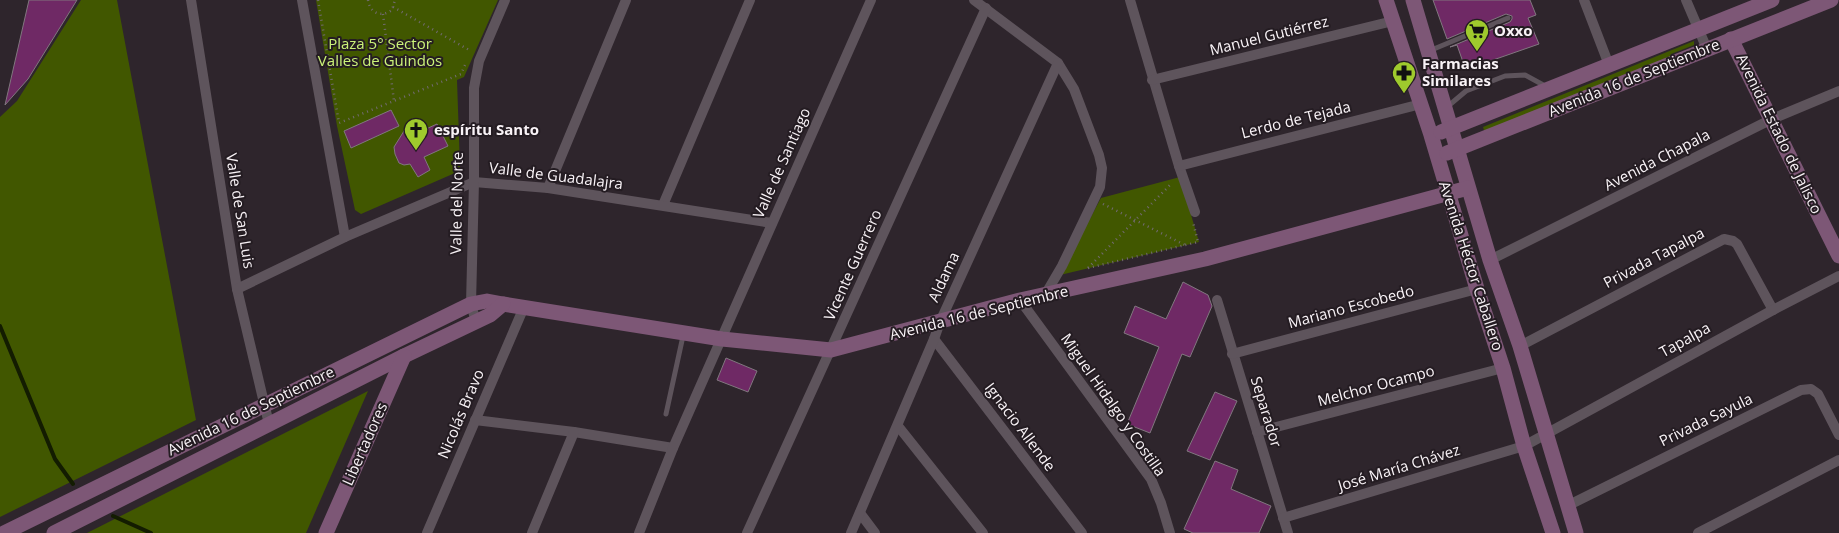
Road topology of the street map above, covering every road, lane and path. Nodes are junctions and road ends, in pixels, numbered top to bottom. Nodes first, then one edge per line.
1 (191, 0) edge
2 (302, 0) edge
3 (318, 0) edge
4 (368, 0) edge
5 (395, 0) edge
6 (505, 0) edge
7 (626, 0) edge
8 (750, 0) edge
9 (871, 0) edge
10 (974, 0) edge
11 (1130, 0) edge
12 (1386, 0) edge
13 (1413, 0) edge
14 (1584, 0) edge
15 (1686, 0) edge
16 (1772, 0) edge
17 (1831, 0) edge
18 (394, 7) junction
19 (986, 8) junction
20 (383, 14) junction
21 (1508, 18) dead end
22 (1393, 21) junction
23 (1698, 29) junction
24 (1731, 39) junction
25 (1402, 45) junction
26 (1427, 46) junction
27 (1707, 49) junction
28 (474, 54) dead end
29 (1058, 64) junction
30 (1609, 65) junction
31 (461, 74) dead end
32 (1152, 80) junction
33 (1550, 89) junction
34 (1839, 91) edge
35 (394, 101) junction
36 (1421, 104) junction
37 (1445, 108) junction
38 (1772, 119) junction
39 (1451, 130) junction
40 (1431, 135) junction
41 (1457, 149) junction
42 (1436, 156) junction
43 (1180, 169) junction
44 (474, 182) junction
45 (548, 188) junction
46 (1468, 188) junction
47 (1448, 194) junction
48 (1094, 200) junction
49 (663, 205) junction
50 (1195, 212) dead end
51 (1135, 220) junction
52 (772, 223) junction
53 (345, 237) junction
54 (1198, 242) dead end
55 (1186, 245) junction
56 (1839, 256) edge
57 (1205, 259) junction
58 (1490, 260) junction
59 (1839, 276) edge
60 (237, 289) junction
61 (1476, 289) junction
62 (1045, 295) junction
63 (1020, 300) junction
64 (1217, 300) dead end
65 (471, 304) junction
66 (503, 304) junction
67 (524, 307) junction
68 (1773, 310) junction
69 (476, 322) junction
70 (940, 322) junction
71 (684, 333) junction
72 (722, 339) junction
73 (934, 339) junction
74 (1520, 346) junction
75 (831, 350) junction
76 (1232, 354) junction
77 (404, 356) junction
78 (1503, 368) junction
79 (264, 404) junction
80 (666, 414) dead end
81 (475, 420) junction
82 (268, 424) junction
83 (898, 426) junction
84 (574, 432) junction
85 (1257, 432) junction
86 (1546, 433) junction
87 (1839, 435) edge
88 (1524, 446) junction
89 (673, 448) junction
90 (1839, 460) edge
91 (82, 494) junction
92 (1567, 506) junction
93 (97, 512) junction
94 (860, 513) junction
95 (1283, 518) junction
96 (4, 533) edge
97 (54, 533) edge
98 (326, 533) edge
99 (428, 533) edge
100 (532, 533) edge
101 (639, 533) edge
102 (747, 533) edge
103 (851, 533) edge
104 (875, 533) edge
105 (982, 533) edge
106 (1082, 533) edge
107 (1170, 533) edge
108 (1288, 533) edge
109 (1552, 533) edge
110 (1576, 533) edge
111 (1698, 533) edge

1 - 60 street, Valle de San Luis
2 - 53 street
3 - 35 path
4 - 20 path
5 - 18 path
6 - 44 street, Valle del Norte
7 - 45 street
8 - 49 street
9 - 52 street, Valle de Santiago
10 - 19 street
11 - 32 street
12 - 22 street, Avenida Héctor Caballero
13 - 26 street, Avenida Héctor Caballero
14 - 30 street
15 - 23 street
16 - 23 street, Avenida 16 de Septiembre
17 - 24 street, Avenida 16 de Septiembre
18 - 20 path
18 - 28 path
19 - 29 street
19 - 75 street, Vicente Guerrero
20 - 35 path
21 - 26 lane
22 - 25 street, Avenida Héctor Caballero
22 - 32 street, Manuel Gutiérrez
23 - 27 street
23 - 30 street, Avenida 16 de Septiembre
24 - 27 street, Avenida 16 de Septiembre
24 - 38 street, Avenida Estado de Jalisco
25 - 26 street
25 - 36 street, Avenida Héctor Caballero
26 - 37 street, Avenida Héctor Caballero
27 - 41 street, Avenida 16 de Septiembre
29 - 48 street
29 - 70 street, Aldama
30 - 33 street, Avenida 16 de Septiembre
31 - 35 path
32 - 43 street
33 - 37 lane
33 - 39 street, Avenida 16 de Septiembre
34 - 38 street, Avenida Chapala
36 - 40 street, Avenida Héctor Caballero
36 - 43 street, Lerdo de Tejada
37 - 39 street, Avenida Héctor Caballero
38 - 56 street, Avenida Estado de Jalisco
38 - 58 street, Avenida Chapala
39 - 40 street, Avenida 16 de Septiembre
39 - 41 street, Avenida Héctor Caballero
40 - 42 street, Avenida Héctor Caballero
41 - 42 street, Avenida 16 de Septiembre
41 - 46 street, Avenida Héctor Caballero
42 - 47 street, Avenida Héctor Caballero
43 - 50 street
43 - 51 path
44 - 45 street, Valle de Guadalajra
44 - 53 street, Valle de Guadalajra
44 - 65 street, Valle del Norte
45 - 49 street, Valle de Guadalajra
46 - 47 street, Avenida 16 de Septiembre
46 - 58 street, Avenida Héctor Caballero
47 - 57 street, Avenida 16 de Septiembre
47 - 61 street, Avenida Héctor Caballero
48 - 51 path
48 - 62 street
49 - 52 street, Valle de Guadalajra
51 - 55 path
51 - 55 path
52 - 72 street, Valle de Santiago
53 - 60 street, Valle de Guadalajra
54 - 55 path
55 - 57 path
57 - 62 street, Avenida 16 de Septiembre
58 - 74 street, Avenida Héctor Caballero
59 - 68 street, Tapalpa
60 - 79 street, Valle de San Luis
61 - 76 street, Mariano Escobedo
61 - 78 street, Avenida Héctor Caballero
62 - 63 street, Avenida 16 de Septiembre
63 - 70 street, Avenida 16 de Septiembre
63 - 107 street, Miguel Hidalgo y Costilla
64 - 76 street, Separador
65 - 66 street, Avenida 16 de Septiembre
65 - 69 street, Valle del Norte
65 - 79 street, Avenida 16 de Septiembre
66 - 67 street, Avenida 16 de Septiembre
66 - 69 street, Avenida 16 de Septiembre
67 - 71 street, Avenida 16 de Septiembre
67 - 81 street, Nicolás Bravo
68 - 74 street, Privada Tapalpa
68 - 86 street, Tapalpa
69 - 77 street, Avenida 16 de Septiembre
70 - 73 street, Aldama
70 - 75 street, Avenida 16 de Septiembre
71 - 72 street, Avenida 16 de Septiembre
71 - 80 lane
72 - 75 street, Avenida 16 de Septiembre
72 - 89 street
73 - 83 street, Aldama
73 - 106 street, Ignacio Allende
74 - 86 street, Avenida Héctor Caballero
75 - 102 street, Vicente Guerrero
76 - 85 street, Separador
77 - 82 street, Avenida 16 de Septiembre
77 - 98 street, Libertadores
78 - 85 street, Melchor Ocampo
78 - 88 street, Avenida Héctor Caballero
79 - 82 street, Valle de San Luis
79 - 91 street, Avenida 16 de Septiembre
81 - 84 street
81 - 99 street, Nicolás Bravo
82 - 93 street, Avenida 16 de Septiembre
83 - 94 street, Aldama
83 - 105 street
84 - 89 street
84 - 100 street
85 - 95 street, Separador
86 - 88 street, Tapalpa
86 - 92 street, Avenida Héctor Caballero
87 - 92 street, Privada Sayula
88 - 95 street, José María Chávez
88 - 109 street, Avenida Héctor Caballero
89 - 101 street
90 - 111 street
91 - 93 street
91 - 96 street, Avenida 16 de Septiembre
92 - 110 street, Avenida Héctor Caballero
93 - 97 street, Avenida 16 de Septiembre
94 - 103 street, Aldama
94 - 104 street
95 - 108 street, Separador

